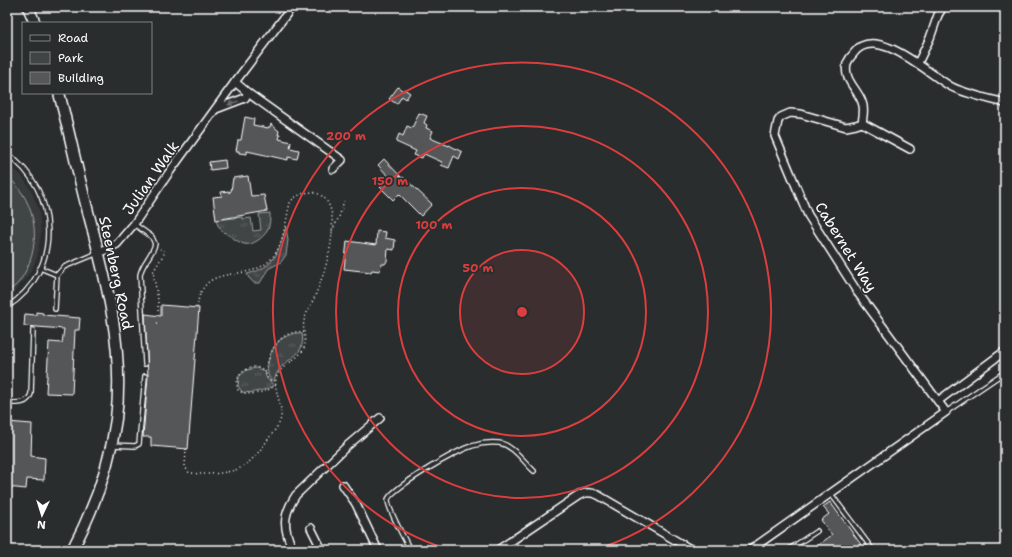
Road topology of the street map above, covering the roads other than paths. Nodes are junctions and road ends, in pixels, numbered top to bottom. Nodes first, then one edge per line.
1 (28, 7) edge
2 (292, 7) edge
3 (943, 7) edge
4 (36, 22) edge
5 (918, 63) junction
6 (235, 82) junction
7 (248, 93) junction
8 (59, 94) edge
9 (1005, 103) edge
10 (216, 109) junction
11 (862, 123) junction
12 (910, 149) dead end
13 (7, 154) edge
14 (333, 169) dead end
15 (134, 224) junction
16 (99, 253) junction
17 (40, 268) junction
18 (58, 275) junction
19 (7, 307) edge
20 (55, 309) dead end
21 (33, 330) dead end
22 (1005, 351) edge
23 (145, 364) dead end
24 (1005, 372) edge
25 (145, 376) dead end
26 (938, 401) junction
27 (7, 402) edge
28 (946, 412) junction
29 (380, 418) dead end
30 (112, 444) junction
31 (534, 471) dead end
32 (343, 485) dead end
33 (831, 494) junction
34 (311, 528) dead end
35 (816, 531) dead end
36 (72, 550) edge
37 (293, 550) edge
38 (322, 550) edge
39 (378, 550) edge
40 (410, 550) edge
41 (498, 550) edge
42 (692, 550) edge
43 (750, 550) edge
44 (788, 550) edge
45 (873, 550) edge

1 - 4 main road
2 - 6 street, Julian Walk
3 - 5 street
5 - 9 street
5 - 11 street
6 - 7 street
6 - 10 street, Julian Walk
7 -> 10 street
7 - 14 street
8 - 16 main road, Steenberg Road
10 - 15 street, Julian Walk
11 - 12 street
11 - 26 street, Cabernet Way
13 - 17 lane
15 - 16 street, Julian Walk
15 - 23 lane
16 - 18 lane
16 - 30 main road, Steenberg Road
17 - 18 lane
17 - 19 lane
18 - 20 lane
21 - 27 lane
22 - 26 street
24 - 28 lane
25 - 30 lane
26 - 28 street, Cabernet Way
28 - 33 street
29 - 37 street
30 - 36 main road, Steenberg Road
31 - 40 lane
32 - 39 street
33 - 43 street
33 - 45 lane
34 - 38 street
35 - 44 lane
41 - 42 street

